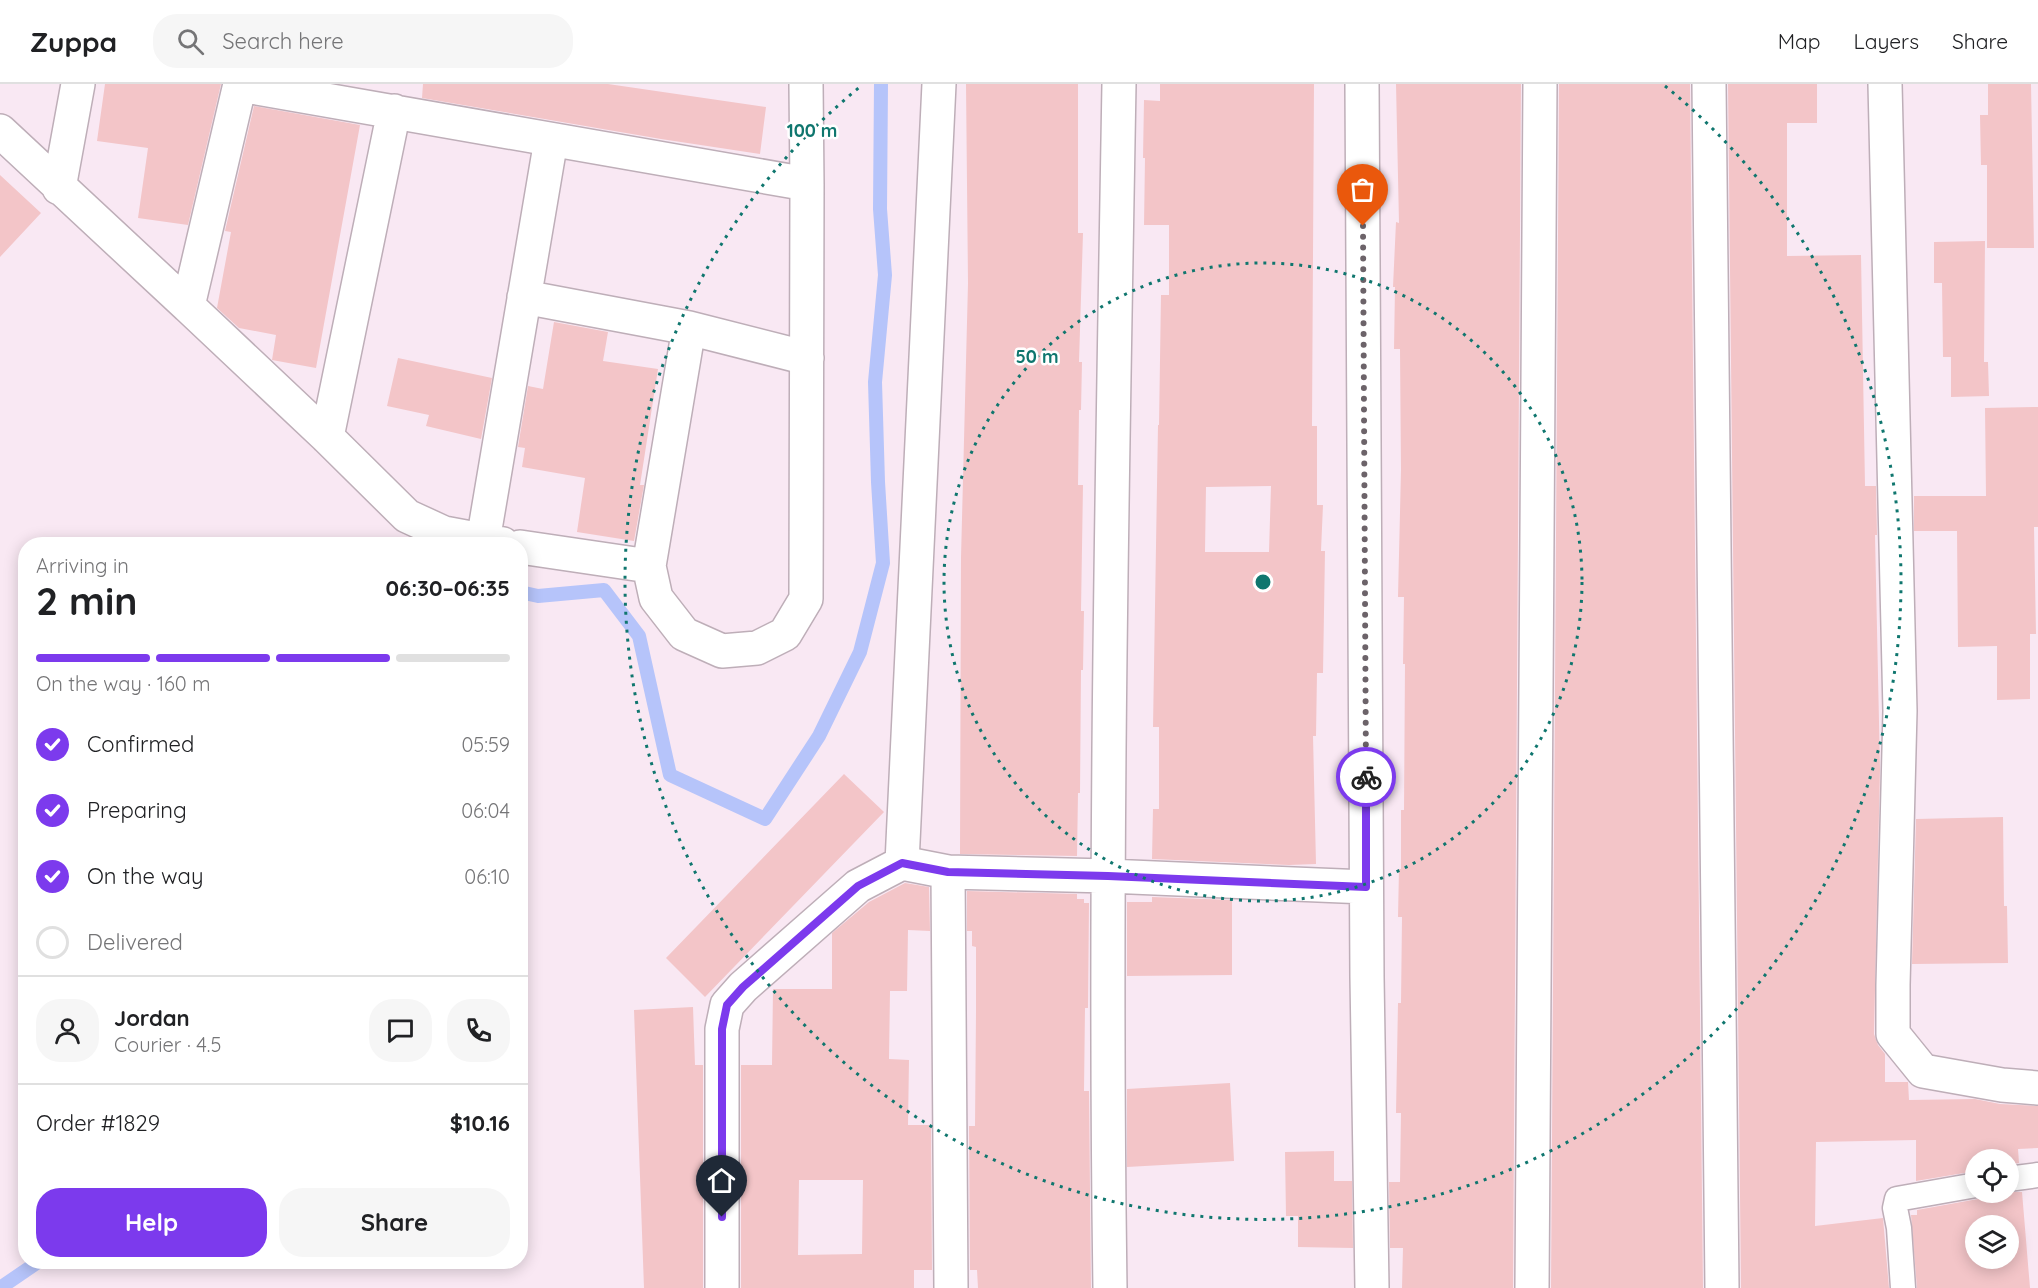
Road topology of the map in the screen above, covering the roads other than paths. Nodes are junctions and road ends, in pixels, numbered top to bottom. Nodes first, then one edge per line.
1 (78, 84) edge
2 (240, 84) edge
3 (806, 84) edge
4 (939, 84) edge
5 (1119, 84) edge
6 (1362, 84) edge
7 (1540, 84) edge
8 (1709, 84) edge
9 (1885, 84) edge
10 (394, 111) junction
11 (0, 131) edge
12 (551, 140) junction
13 (807, 184) junction
14 (59, 188) junction
15 (524, 297) junction
16 (188, 306) junction
17 (689, 328) junction
18 (807, 358) junction
19 (327, 437) junction
20 (464, 537) edge
21 (494, 537) edge
22 (528, 548) edge
23 (649, 566) junction
24 (902, 863) junction
25 (948, 872) junction
26 (1108, 876) junction
27 (1366, 887) junction
28 (2038, 1088) edge
29 (2038, 1175) edge
30 (2019, 1178) edge
31 (1965, 1187) edge
32 (722, 1288) edge
33 (951, 1288) edge
34 (1110, 1288) edge
35 (1372, 1288) edge
36 (1532, 1288) edge
37 (1722, 1288) edge
38 (1903, 1288) edge

1 - 14 street
2 - 10 street
2 - 16 street
3 - 13 street
4 - 24 street
5 - 26 street
6 - 27 street
7 - 36 street
8 - 37 street
9 - 28 street
10 - 12 street
10 - 19 street
11 - 14 street
12 - 13 street
12 - 15 street
13 - 18 street
14 - 16 street
15 - 17 street
15 - 21 street
16 - 19 street
17 - 18 street
17 - 23 street
18 - 23 street
19 - 20 street
22 - 23 street
24 - 25 street
24 - 32 street
25 - 26 street
25 - 33 street
26 - 27 street
26 - 34 street
27 - 35 street
29 - 30 lane
31 - 38 lane

